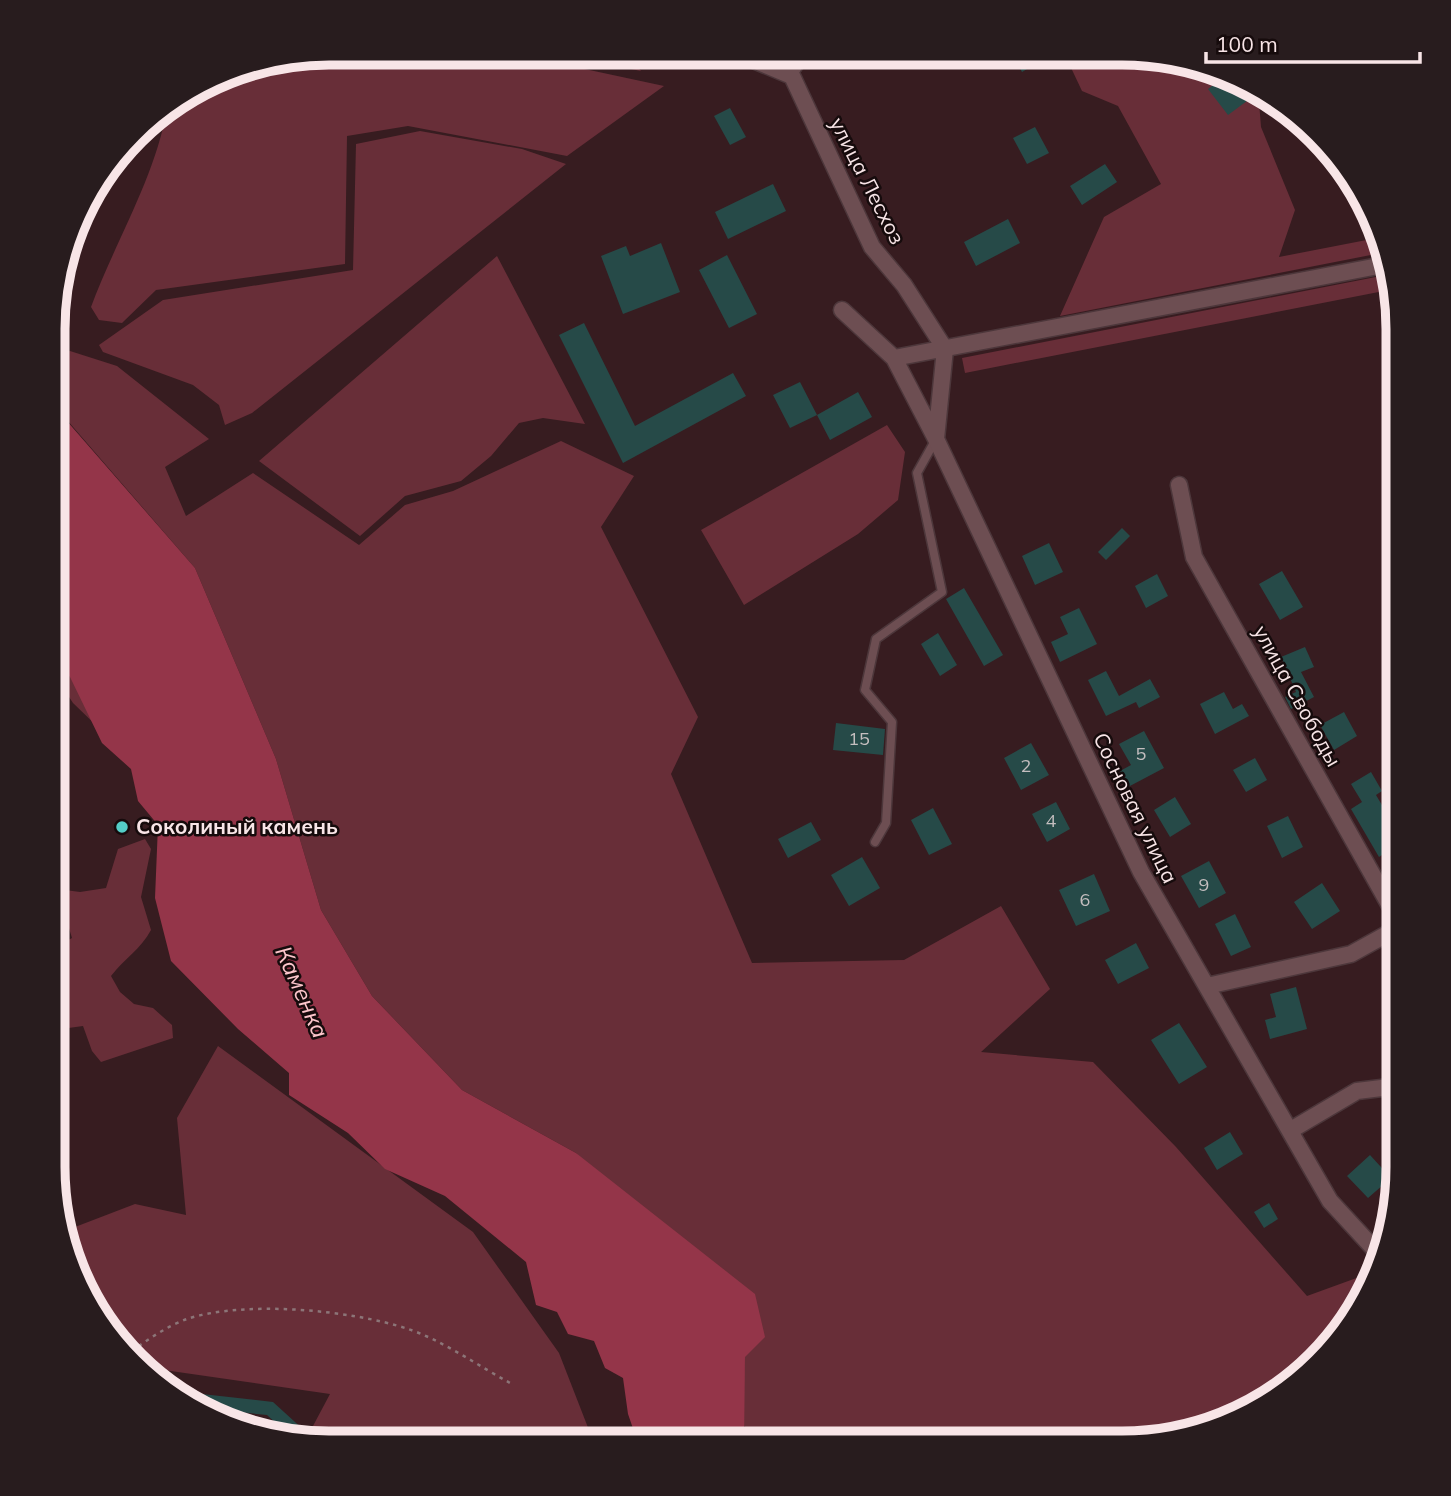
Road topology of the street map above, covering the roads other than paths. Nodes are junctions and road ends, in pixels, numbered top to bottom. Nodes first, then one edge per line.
1 (765, 65) edge
2 (800, 65) edge
3 (792, 76) junction
4 (1378, 266) edge
5 (842, 310) dead end
6 (945, 349) junction
7 (894, 358) junction
8 (936, 439) junction
9 (1179, 485) dead end
10 (875, 842) dead end
11 (1386, 899) edge
12 (1386, 935) edge
13 (1208, 986) junction
14 (1386, 1087) edge
15 (1291, 1130) junction
16 (1373, 1248) edge

1 - 3 street
2 - 3 lane
3 - 6 street, улица Лесхоз
4 - 6 street
5 - 7 street, Сосновая улица
6 - 7 street
6 - 8 street
7 - 8 street, Сосновая улица
8 - 10 lane
8 - 13 street, Сосновая улица
9 - 11 street, улица Свободы
12 - 13 street
13 - 15 street, Сосновая улица
14 - 15 street
15 - 16 street, Сосновая улица

